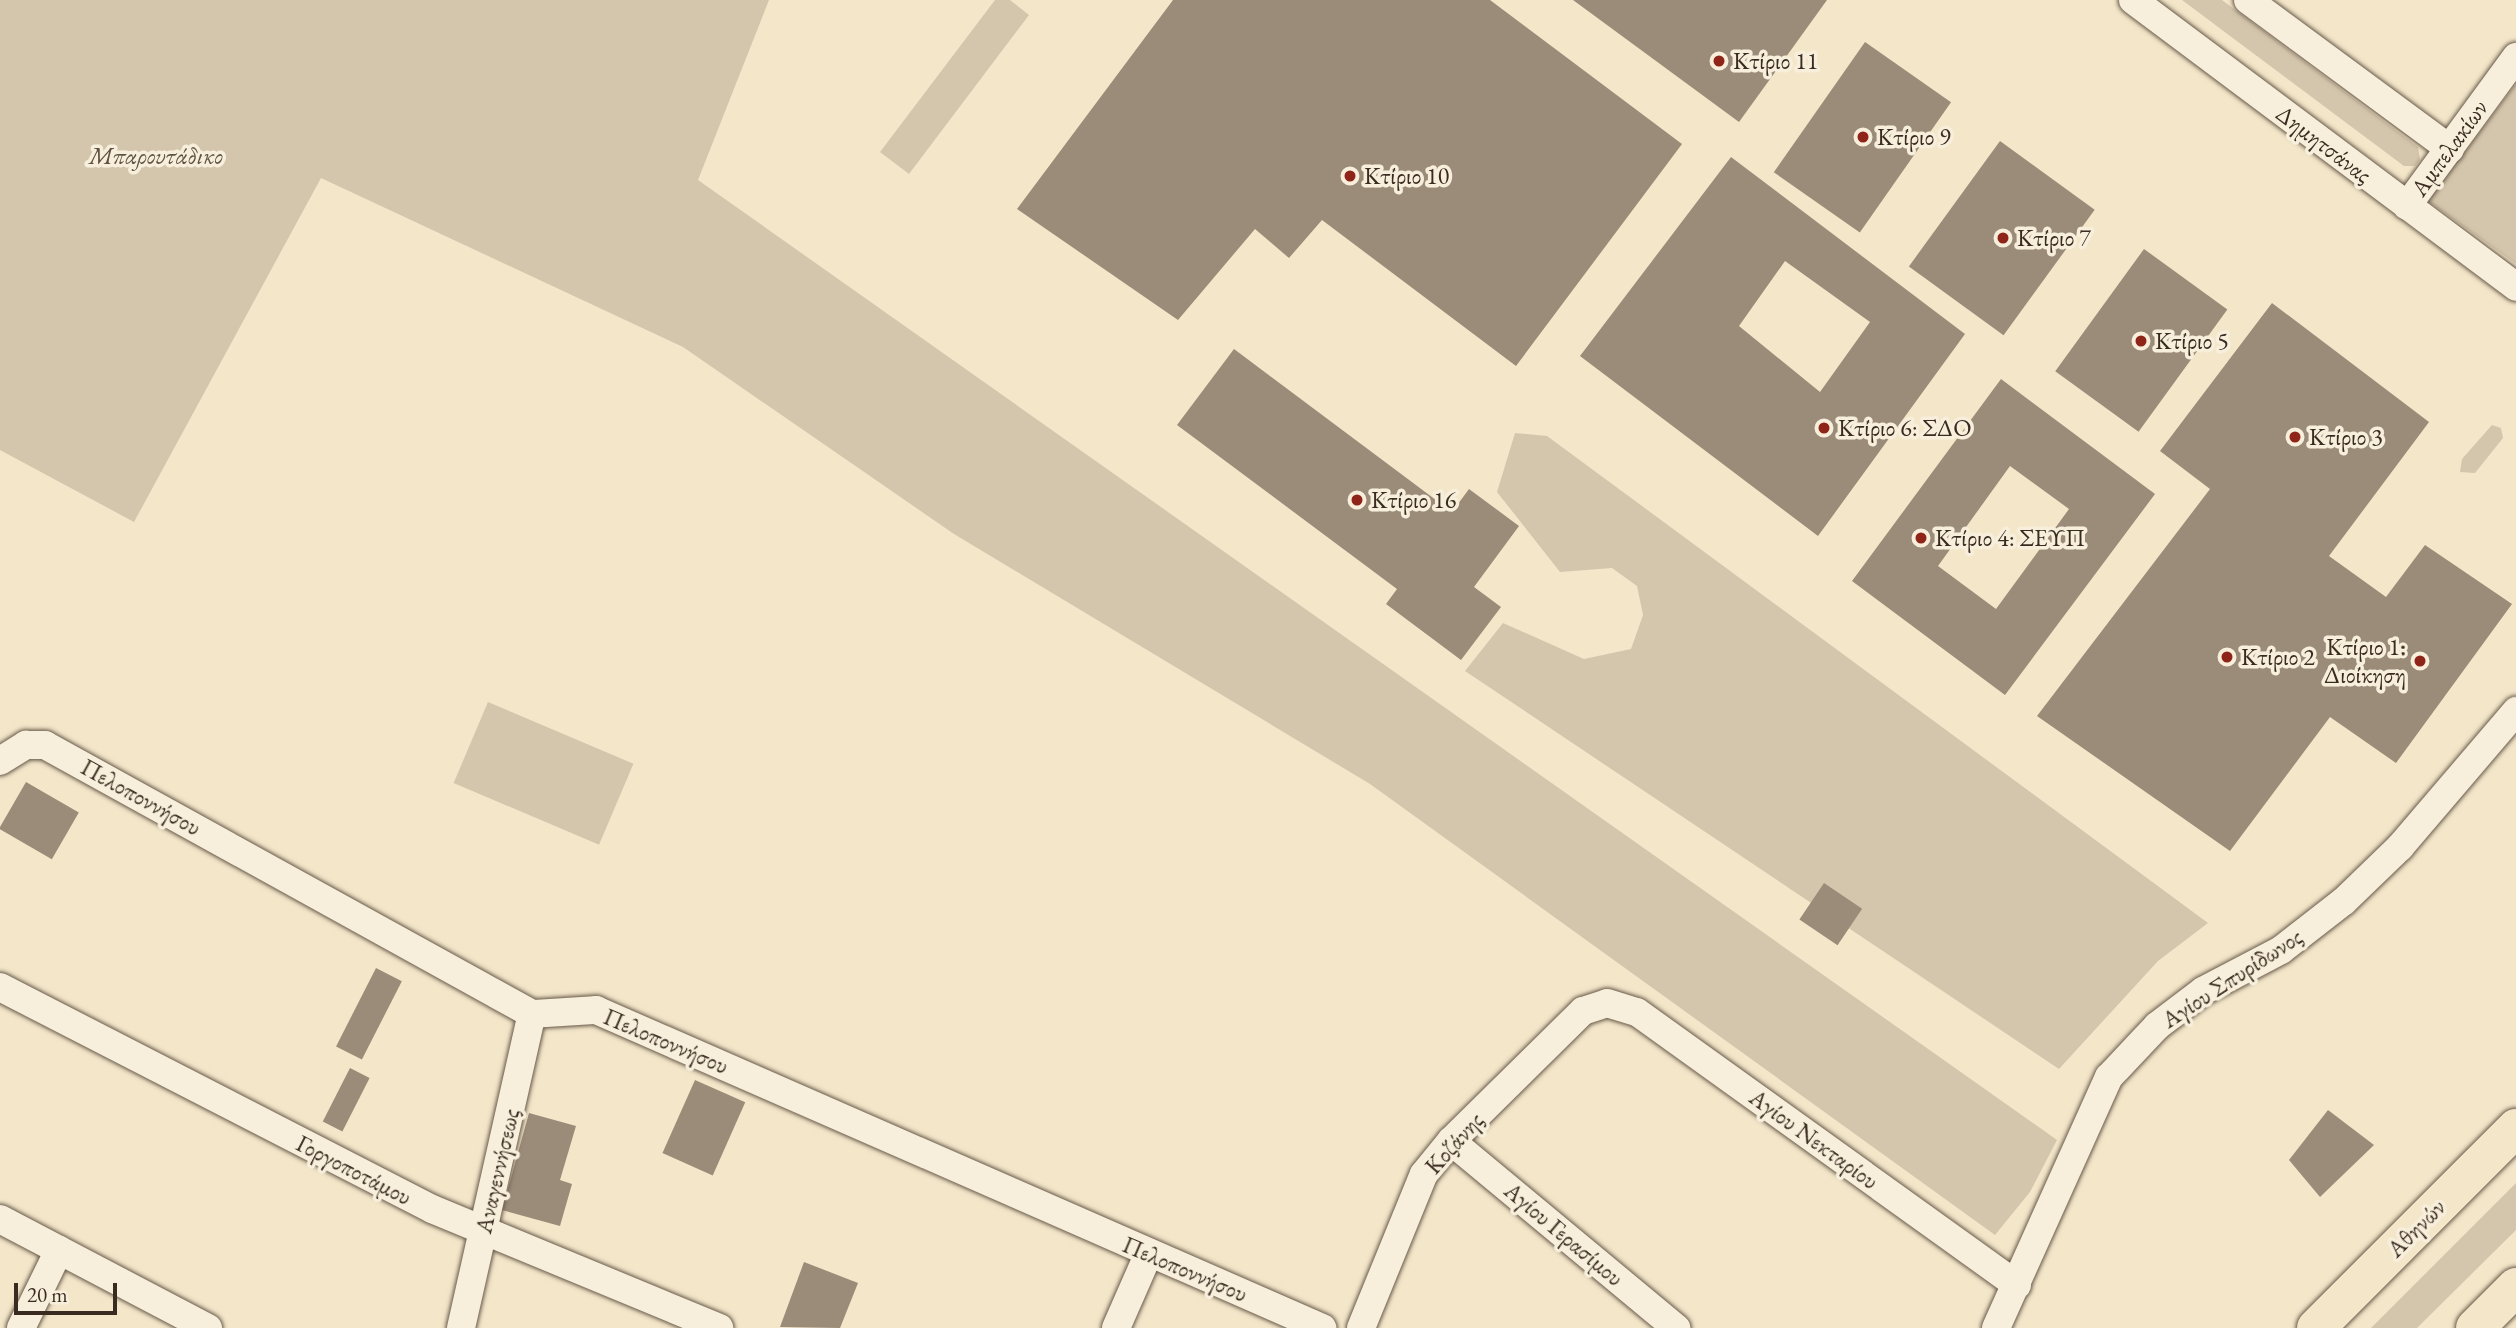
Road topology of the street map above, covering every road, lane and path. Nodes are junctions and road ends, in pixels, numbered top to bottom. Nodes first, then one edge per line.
1 (2133, 0) edge
2 (2248, 0) edge
3 (2516, 57) edge
4 (2450, 149) junction
5 (2407, 206) junction
6 (2516, 288) edge
7 (2516, 711) edge
8 (0, 761) edge
9 (0, 987) edge
10 (1606, 1003) joint
11 (532, 1014) junction
12 (2516, 1128) edge
13 (1451, 1141) junction
14 (0, 1219) edge
15 (484, 1231) junction
16 (60, 1250) junction
17 (1149, 1253) junction
18 (2017, 1285) junction
19 (2516, 1287) edge
20 (21, 1328) edge
21 (208, 1328) edge
22 (461, 1328) edge
23 (719, 1328) edge
24 (1116, 1328) edge
25 (1322, 1328) edge
26 (1361, 1328) edge
27 (1676, 1328) edge
28 (1996, 1328) edge
29 (2316, 1328) edge
30 (2475, 1328) edge

1 - 5 street, Δημητσάνας
2 - 4 street
3 - 4 street, Αμπελακίων
4 - 5 street, Αμπελακίων
5 - 6 street, Δημητσάνας
7 - 18 street, Αγίου Σπυρίδωνος
8 - 11 street, Πελοποννήσου
9 - 15 street, Γοργοποτάμου
10 - 13 street, Κοζάνης
10 - 18 street, Αγίου Νεκταρίου
11 - 15 street, Αναγεννήσεως
11 - 17 street, Πελοποννήσου
12 - 29 highway, Αθηνών
13 - 26 street, Κοζάνης
13 - 27 street, Αγίου Γερασίμου
14 - 16 street
15 - 22 street, Αναγεννήσεως
15 - 23 street, Γοργοποτάμου
16 - 20 street
16 - 21 street
17 - 24 street
17 - 25 street, Πελοποννήσου
18 - 28 street, Αγίου Σπυρίδωνος
19 - 30 highway

